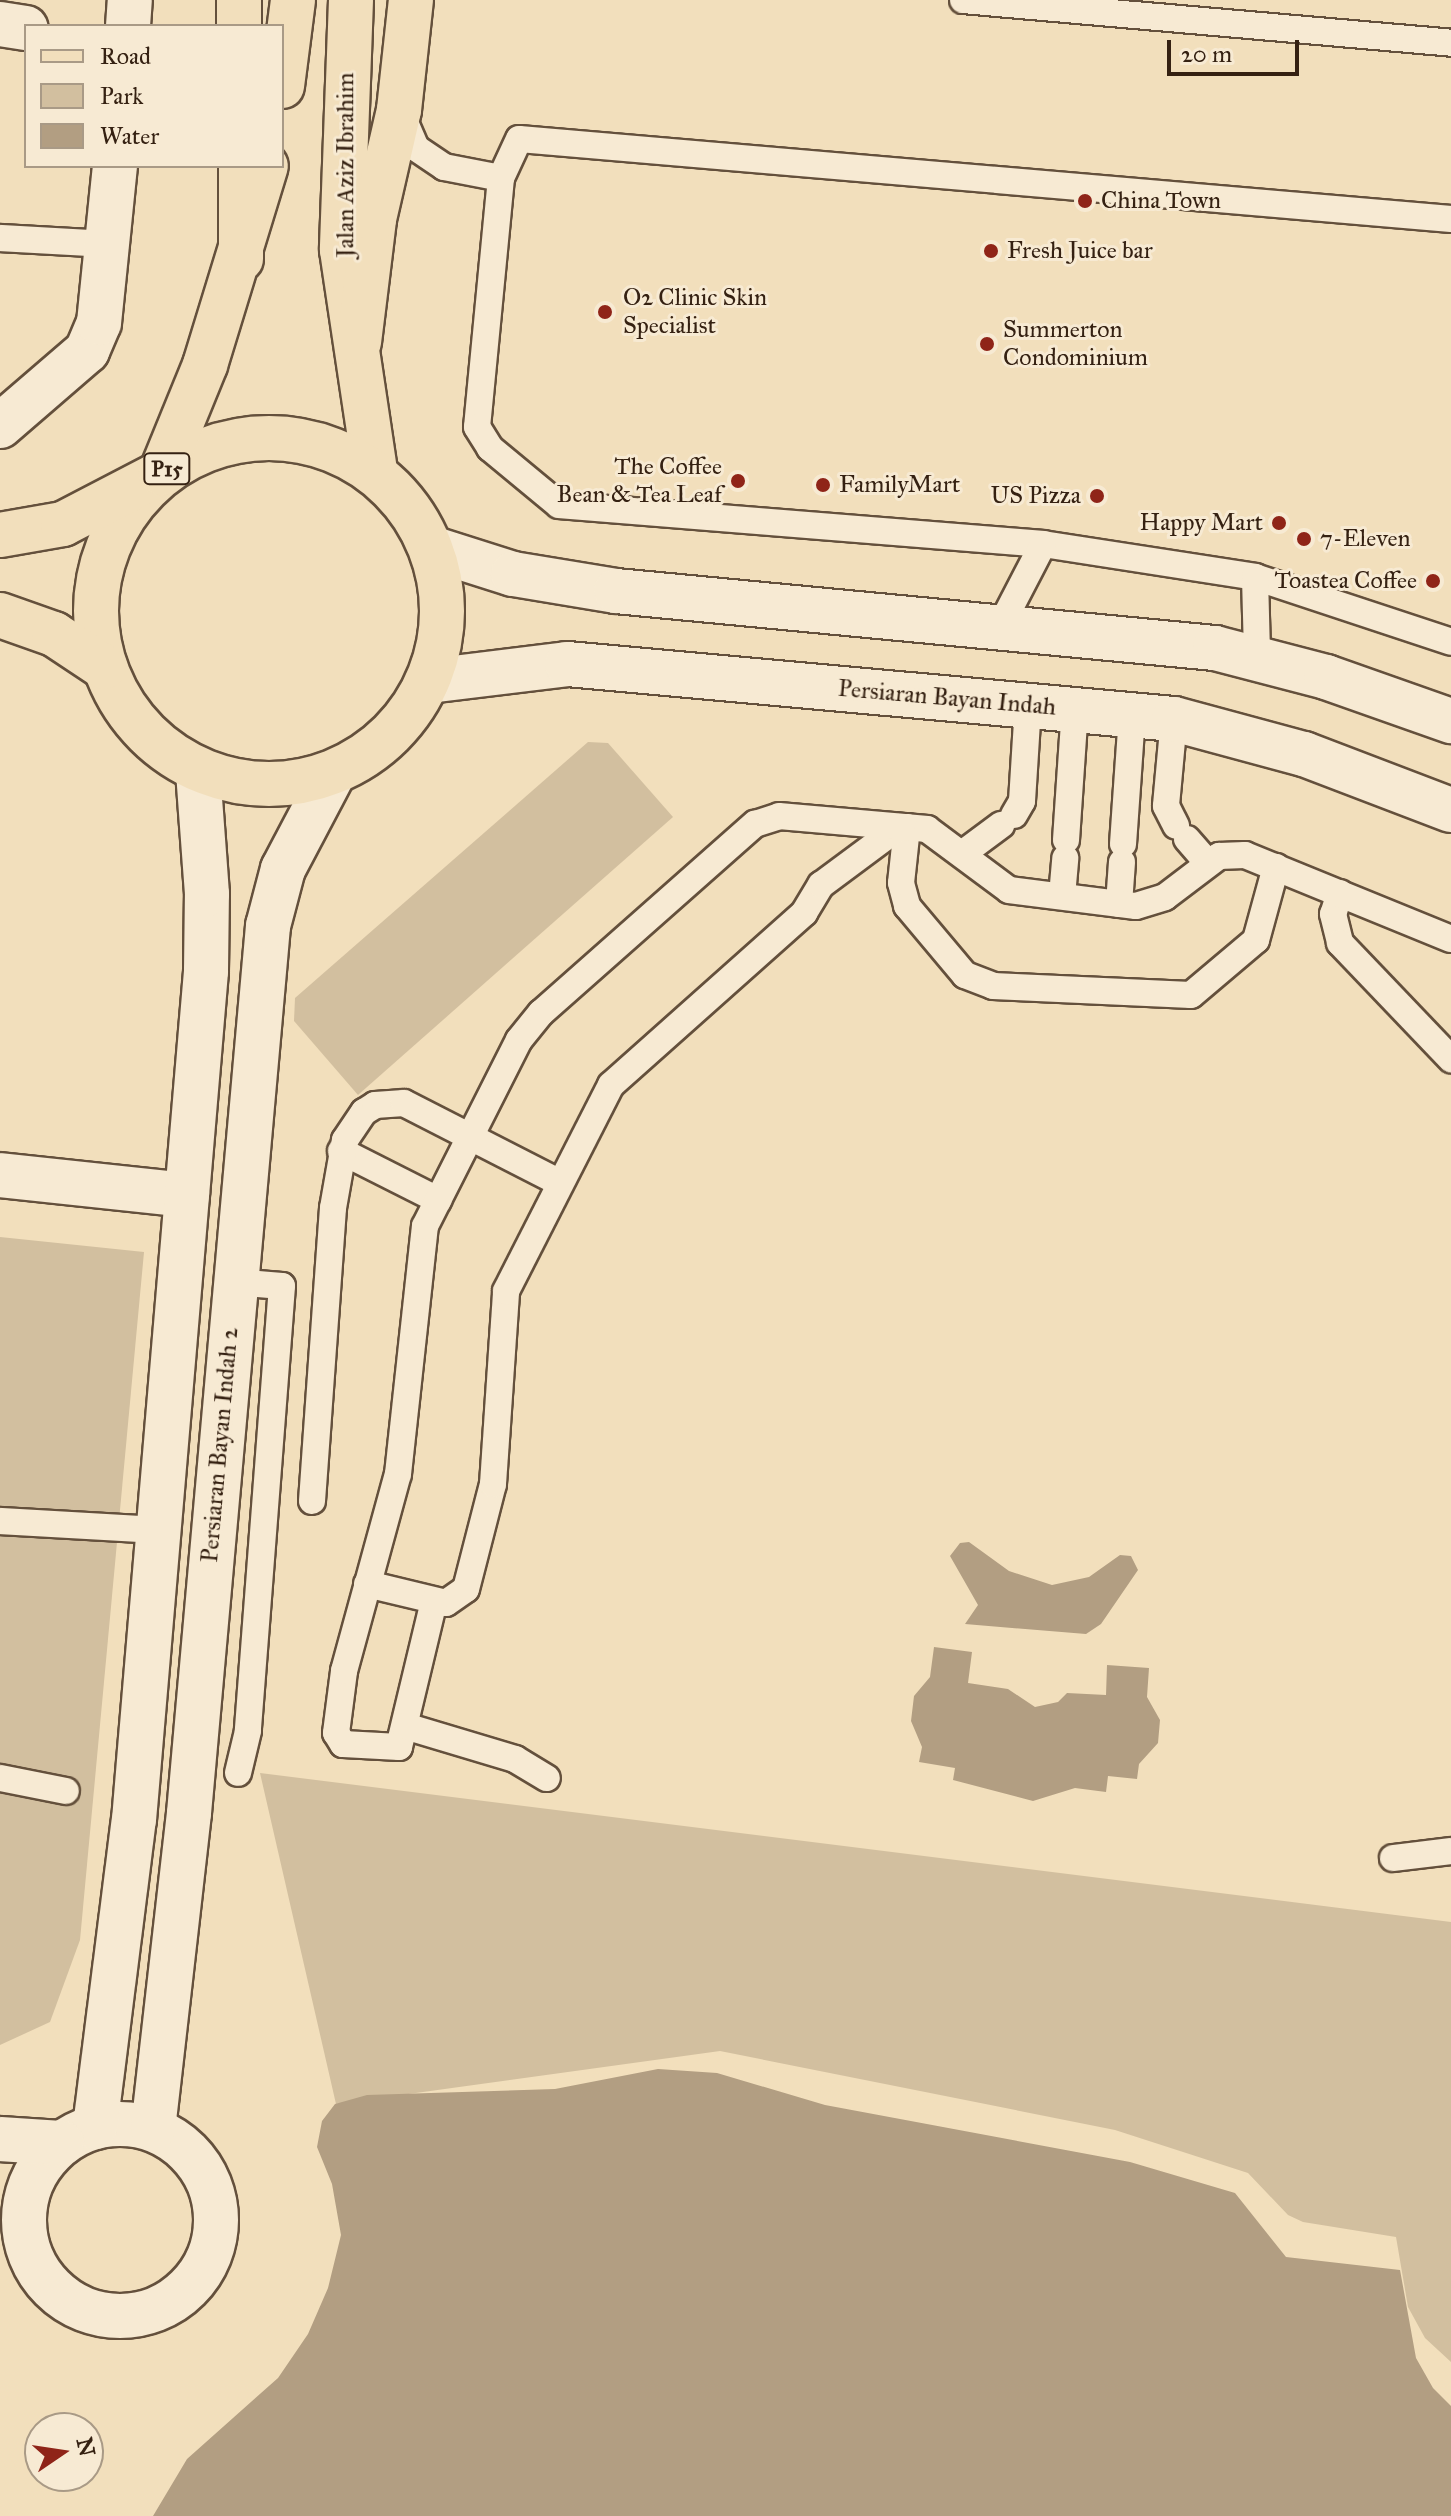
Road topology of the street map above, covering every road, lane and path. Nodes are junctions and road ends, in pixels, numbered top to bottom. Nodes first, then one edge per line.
1 (130, 0) edge
2 (239, 0) edge
3 (293, 0) edge
4 (351, 0) edge
5 (411, 0) edge
6 (963, 0) edge
7 (0, 24) edge
8 (128, 24) edge
9 (239, 24) edge
10 (24, 28) edge
11 (1451, 43) edge
12 (284, 70) edge
13 (399, 110) junction
14 (115, 168) edge
15 (241, 168) edge
16 (265, 168) edge
17 (501, 178) junction
18 (1451, 219) edge
19 (0, 238) edge
20 (108, 244) junction
21 (241, 259) junction
22 (359, 342) junction
23 (0, 426) edge
24 (375, 472) junction
25 (161, 473) junction
26 (0, 535) edge
27 (1043, 544) junction
28 (431, 548) junction
29 (1255, 577) junction
30 (0, 615) edge
31 (1000, 627) junction
32 (1451, 642) edge
33 (1257, 656) junction
34 (104, 667) junction
35 (429, 681) junction
36 (1028, 705) junction
37 (1075, 709) junction
38 (1153, 716) junction
39 (1451, 721) edge
40 (198, 770) junction
41 (333, 774) junction
42 (1451, 810) edge
43 (903, 827) junction
44 (962, 854) junction
45 (1208, 863) junction
46 (1276, 867) junction
47 (1340, 893) junction
48 (1062, 896) junction
49 (1119, 904) junction
50 (1451, 939) edge
51 (1451, 1059) edge
52 (470, 1137) junction
53 (341, 1151) junction
54 (0, 1175) edge
55 (560, 1183) junction
56 (187, 1195) junction
57 (438, 1200) junction
58 (234, 1282) junction
59 (312, 1501) dead end
60 (0, 1521) edge
61 (158, 1530) junction
62 (367, 1584) junction
63 (434, 1601) junction
64 (405, 1726) junction
65 (238, 1773) dead end
66 (0, 1778) edge
67 (547, 1778) dead end
68 (66, 1791) dead end
69 (1451, 1851) edge
70 (1393, 1858) dead end
71 (153, 2129) junction
72 (78, 2135) junction
73 (0, 2139) edge
74 (13, 2230) edge

1 - 8 street
2 - 9 main road
3 - 12 main road
4 - 22 main road, Jalan Aziz Ibrahim
5 - 13 main road
6 - 11 lane
7 - 10 street
13 - 17 lane
13 - 22 main road
14 - 20 street
15 - 21 main road
16 - 21 main road, P15
17 - 18 lane
17 - 27 lane
19 - 20 lane
20 - 23 street
21 - 25 main road, P15
22 - 24 main road, Jalan Aziz Ibrahim
24 - 25 main road, P15
24 - 28 main road, P15
25 - 26 main road
25 - 34 main road, P15
27 - 29 lane
27 - 31 lane
28 - 31 street
28 - 35 main road, P15
29 - 32 lane
29 - 33 lane
30 - 34 main road
31 - 33 street
33 - 39 street
34 - 40 main road, P15
35 - 36 street, Persiaran Bayan Indah
35 - 41 main road, P15
36 - 37 street, Persiaran Bayan Indah
36 - 44 lane
37 - 38 street, Persiaran Bayan Indah
37 - 48 lane
38 - 42 street, Persiaran Bayan Indah
38 - 45 lane
38 - 49 lane
40 - 41 main road, P15
40 - 56 street
41 - 58 street, Persiaran Bayan Indah 2
43 - 44 lane
43 - 46 lane
43 - 52 lane
43 - 55 lane
44 - 48 lane
45 - 46 lane
45 - 49 lane
46 - 47 lane
47 - 50 lane
47 - 51 lane
48 - 49 lane
52 - 53 lane
52 - 55 lane
52 - 57 lane
53 - 57 lane
53 - 59 lane
54 - 56 street
55 - 63 lane
56 - 61 street
57 - 62 lane
58 - 65 lane
58 - 71 street, Persiaran Bayan Indah 2
60 - 61 lane
61 - 72 street
62 - 63 lane
62 - 64 lane
63 - 64 lane
64 - 67 lane
66 - 68 lane
69 - 70 lane
71 - 72 street
71 - 74 street
72 - 73 street
72 - 74 street

